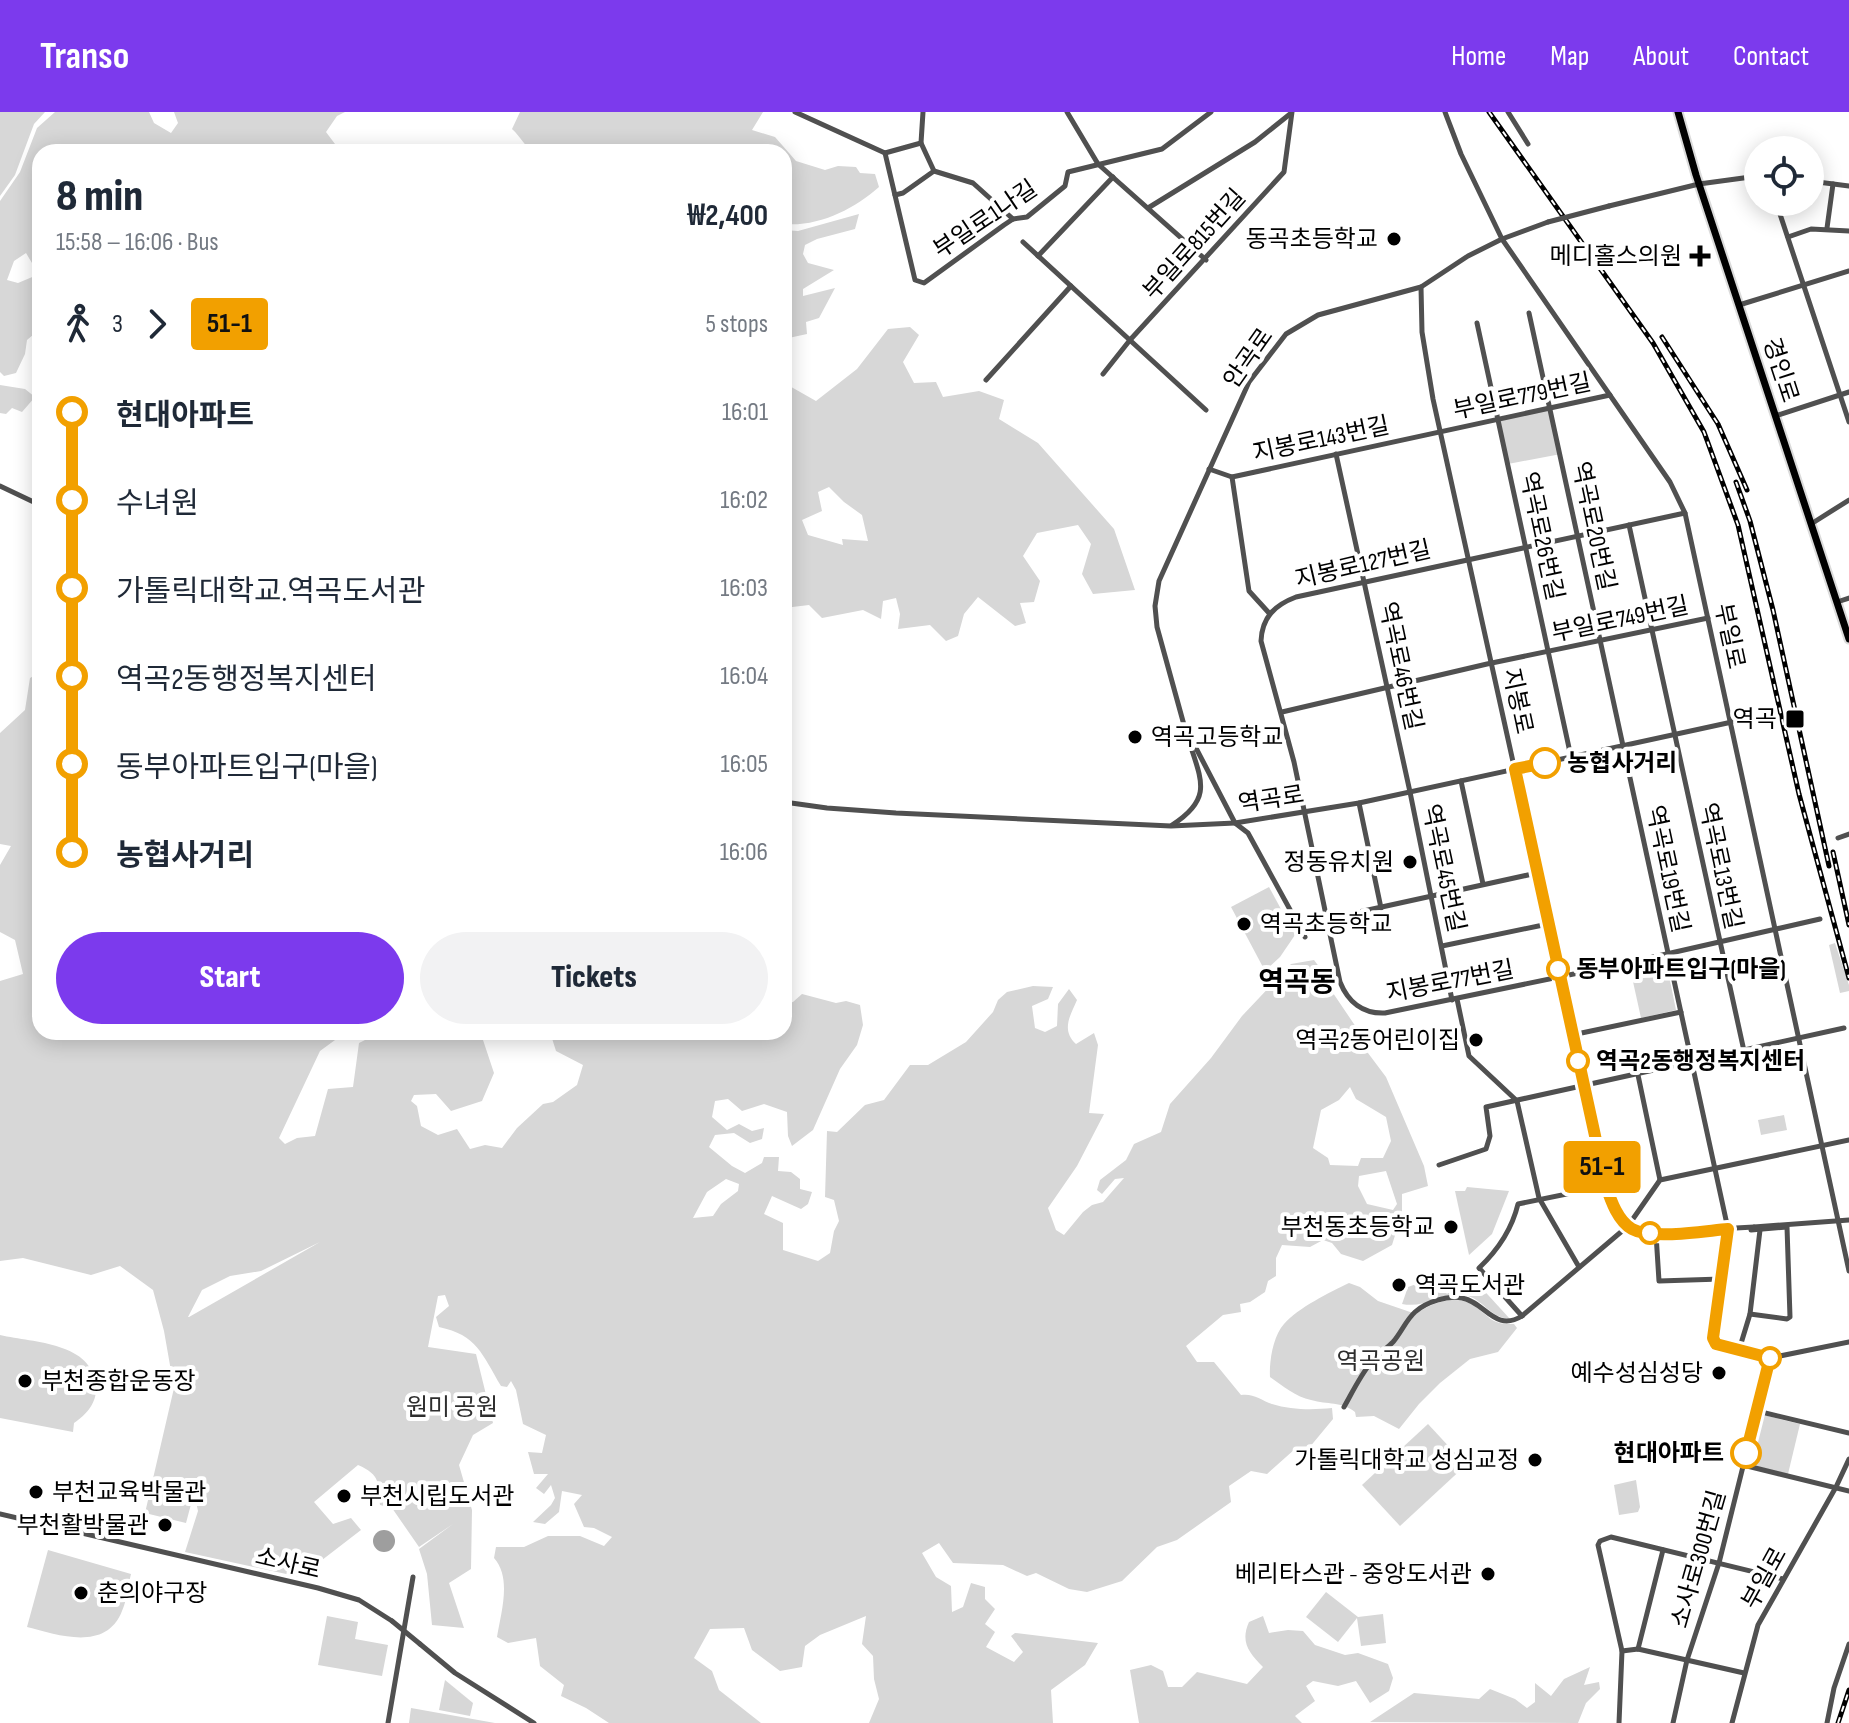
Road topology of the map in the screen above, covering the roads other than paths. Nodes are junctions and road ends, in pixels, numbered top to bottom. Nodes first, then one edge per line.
1 (795, 112) edge
2 (1067, 112) edge
3 (1211, 112) edge
4 (1445, 112) edge
5 (1508, 112) edge
6 (1678, 112) edge
7 (921, 113) edge
8 (1291, 113) edge
9 (921, 143) junction
10 (1528, 144) dead end
11 (885, 153) junction
12 (1098, 164) junction
13 (934, 171) junction
14 (1113, 177) junction
15 (1744, 178) edge
16 (1824, 183) edge
17 (1699, 184) junction
18 (1833, 184) junction
19 (1849, 186) edge
20 (895, 195) junction
21 (1148, 208) junction
22 (1781, 216) edge
23 (1013, 219) junction
24 (1827, 228) junction
25 (1849, 231) edge
26 (1788, 237) junction
27 (1502, 239) junction
28 (1023, 242) dead end
29 (1038, 256) junction
30 (1206, 260) junction
31 (1849, 271) edge
32 (1071, 286) junction
33 (1804, 286) junction
34 (1421, 287) junction
35 (1739, 305) junction
36 (1529, 313) dead end
37 (1477, 323) dead end
38 (1130, 340) junction
39 (1103, 374) dead end
40 (986, 380) dead end
41 (1849, 392) edge
42 (1610, 395) junction
43 (1840, 395) junction
44 (1551, 409) junction
45 (1206, 410) dead end
46 (1775, 416) junction
47 (1499, 420) junction
48 (1849, 422) edge
49 (1441, 432) junction
50 (1336, 454) junction
51 (1209, 469) junction
52 (1232, 477) junction
53 (0, 486) edge
54 (1849, 500) edge
55 (32, 501) edge
56 (1685, 513) junction
57 (1811, 524) junction
58 (1629, 525) junction
59 (1577, 537) junction
60 (1526, 548) junction
61 (1469, 560) junction
62 (1364, 581) junction
63 (1849, 598) edge
64 (1837, 602) junction
65 (1269, 613) junction
66 (1708, 618) junction
67 (1651, 630) junction
68 (1849, 639) edge
69 (1600, 641) junction
70 (1549, 652) junction
71 (1492, 664) junction
72 (1387, 687) junction
73 (1282, 712) junction
74 (1755, 717) dead end
75 (1729, 723) junction
76 (1184, 725) junction
77 (1674, 735) junction
78 (1623, 746) junction
79 (1571, 757) junction
80 (1515, 769) junction
81 (1461, 781) junction
82 (1410, 792) junction
83 (792, 803) edge
84 (1359, 803) junction
85 (1305, 813) junction
86 (1235, 823) junction
87 (1171, 826) junction
88 (1849, 834) edge
89 (1838, 838) dead end
90 (1537, 873) junction
91 (1483, 884) junction
92 (1432, 895) junction
93 (1381, 908) junction
94 (1327, 919) junction
95 (1820, 919) dead end
96 (1548, 924) junction
97 (1775, 929) junction
98 (1305, 937) dead end
99 (1720, 942) junction
100 (1442, 946) junction
101 (1668, 954) junction
102 (1560, 977) junction
103 (1455, 999) junction
104 (1681, 1012) junction
105 (1844, 1028) dead end
106 (1572, 1035) junction
107 (1799, 1039) junction
108 (1744, 1051) junction
109 (1692, 1064) junction
110 (1638, 1075) junction
111 (1584, 1085) junction
112 (1517, 1101) junction
113 (1849, 1140) edge
114 (1821, 1146) junction
115 (1439, 1165) dead end
116 (1715, 1169) junction
117 (1660, 1180) junction
118 (1606, 1186) junction
119 (1539, 1198) junction
120 (1849, 1220) edge
121 (1628, 1226) junction
122 (1757, 1228) junction
123 (1728, 1229) junction
124 (1656, 1234) junction
125 (1579, 1267) junction
126 (1849, 1271) edge
127 (1721, 1279) junction
128 (1750, 1314) junction
129 (1522, 1316) junction
130 (1849, 1342) edge
131 (1739, 1350) junction
132 (1770, 1358) junction
133 (1344, 1407) dead end
134 (1757, 1411) junction
135 (1849, 1433) edge
136 (1849, 1459) edge
137 (1743, 1465) junction
138 (1836, 1487) junction
139 (1849, 1491) edge
140 (0, 1514) edge
141 (1663, 1550) junction
142 (1719, 1563) junction
143 (413, 1577) dead end
144 (1783, 1579) junction
145 (1849, 1644) edge
146 (1638, 1649) junction
147 (1622, 1651) junction
148 (1687, 1660) junction
149 (1744, 1673) junction
150 (388, 1723) edge
151 (534, 1723) edge
152 (1619, 1723) edge
153 (1673, 1723) edge
154 (1732, 1723) edge
155 (1827, 1723) edge

1 - 11 street
2 - 12 street
3 - 12 street
4 - 27 street, 부일로
5 - 10 street
6 - 17 main road, 경인로
7 - 9 street
8 - 21 street
8 - 30 street, 부일로815번길
9 - 11 street
9 - 13 street
11 - 20 street, 부일로1나길
12 - 14 street
12 - 23 street, 부일로1나길
13 - 20 street
13 - 23 street
14 - 21 street
14 - 29 street
15 - 17 street, 안곡로
16 - 18 street
17 - 27 street, 안곡로, bridge
17 - 35 main road, 경인로
18 - 19 street
18 - 24 street
20 - 23 street, 부일로1나길
21 - 30 street
22 - 26 street
24 - 25 street
24 - 26 street
26 - 33 street
27 - 34 street, 안곡로
27 - 42 street, 부일로
28 - 29 street
29 - 32 street
30 - 38 street, 부일로815번길
31 - 33 street
32 - 38 street
32 - 40 street
33 - 35 street
33 - 43 street
34 - 49 street, 지봉로
34 - 51 street, 안곡로
35 - 46 main road, 경인로
36 - 44 street, 역곡로20번길
37 - 47 street, 역곡로26번길
38 - 39 street, 부일로815번길
38 - 45 street
41 - 43 street
42 - 44 street, 부일로779번길
42 - 56 street, 부일로
43 - 46 street
43 - 48 street
44 - 47 street, 부일로779번길
44 - 59 street, 역곡로20번길
46 - 57 main road, 경인로
47 - 49 street, 부일로779번길
47 - 60 street, 역곡로26번길
49 - 50 street, 지봉로143번길
49 - 61 street, 지봉로
50 - 52 street, 지봉로143번길
50 - 62 street, 역곡로46번길
51 - 52 street, 지봉로143번길
51 - 76 street, 안곡로
52 - 65 street
53 - 55 street
54 - 57 street
56 - 58 street, 지봉로127번길
56 - 66 street, 부일로
57 - 64 main road, 경인로
58 - 59 street, 지봉로127번길
58 - 67 street, 역곡로13번길
59 - 60 street, 지봉로127번길
59 - 69 street, 역곡로20번길
60 - 61 street, 지봉로127번길
60 - 70 street, 역곡로26번길
61 - 62 street, 지봉로127번길
61 - 71 street, 지봉로
62 - 65 street, 지봉로127번길
62 - 72 street, 역곡로46번길
63 - 64 street
64 - 68 main road, 경인로
65 - 73 street
66 - 67 street, 부일로749번길
66 - 75 street, 부일로
67 - 69 street, 부일로749번길
67 - 77 street, 역곡로13번길
69 - 70 street, 부일로749번길
69 - 78 street, 역곡로20번길
70 - 71 street, 부일로749번길
70 - 79 street, 역곡로26번길
71 - 72 street, 부일로749번길
71 - 80 street, 지봉로
72 - 73 street, 부일로749번길
72 - 82 street, 역곡로46번길
73 - 85 street
74 - 75 street, 역곡로
75 - 77 street, 역곡로
75 - 97 street, 부일로
76 - 86 street, 안곡로
76 - 87 street
77 - 78 street, 역곡로
77 - 99 street, 역곡로13번길
78 - 79 street, 역곡로
78 - 101 street, 역곡로19번길
79 - 80 street, 역곡로
80 - 81 street, 역곡로
80 - 90 street, 지봉로
81 - 82 street, 역곡로
81 - 91 street
82 - 84 street, 역곡로
82 - 92 street, 역곡로45번길
83 - 87 street, 역곡로
84 - 85 street, 역곡로
84 - 93 street
85 - 86 street, 역곡로
85 - 94 street
86 - 87 street, 역곡로
86 - 98 street, 안곡로
88 - 89 street
90 - 91 street
90 - 96 street, 지봉로
91 - 92 street
92 - 93 street
92 - 100 street, 역곡로45번길
93 - 94 street
94 - 103 street, 지봉로77번길
95 - 97 street, 지봉로77번길
96 - 100 street
96 - 102 street, 지봉로
97 - 99 street, 지봉로77번길
97 - 107 street, 부일로
99 - 101 street, 지봉로77번길
99 - 108 street, 역곡로13번길
100 - 103 street, 역곡로45번길
101 - 102 street, 지봉로77번길
101 - 104 street, 역곡로19번길
102 - 103 street, 지봉로77번길
102 - 106 street, 지봉로
103 - 112 street, 역곡로45번길
104 - 106 street
104 - 109 street, 역곡로19번길
105 - 107 street
106 - 111 street, 지봉로
107 - 108 street
107 - 114 street, 부일로
108 - 109 street
109 - 110 street
109 - 116 street, 역곡로19번길
110 - 111 street
110 - 117 street
111 - 112 street
111 - 118 street, 지봉로
112 - 115 street
112 - 119 street
113 - 114 street
114 - 116 street
114 - 126 street, 부일로
116 - 117 street
116 - 123 street, 역곡로19번길
117 - 121 street
118 - 119 street
118 - 121 street, 지봉로
119 - 125 street
119 - 129 street
120 - 122 street, bridge
121 - 124 street
121 - 125 street
122 - 123 street
122 - 128 street
122 - 128 street
123 - 124 street
123 - 127 street
124 - 127 street
125 - 129 street
127 - 131 street
128 - 131 street
129 - 133 street
130 - 132 street
131 - 132 street
132 - 134 street, 소사로300번길
134 - 135 street
134 - 137 street, 소사로300번길
136 - 138 street, 부일로
137 - 138 street
137 - 142 street, 소사로300번길
138 - 139 street
138 - 144 street, 부일로
140 - 151 street, 소사로, bridge
141 - 142 street
141 - 146 street
141 - 147 street
142 - 144 street
142 - 148 street, 소사로300번길
143 - 150 street
144 - 149 street, 부일로
145 - 155 street
146 - 147 street
146 - 148 street
147 - 152 street
148 - 149 street
148 - 153 street, 소사로300번길
149 - 154 street, 부일로

